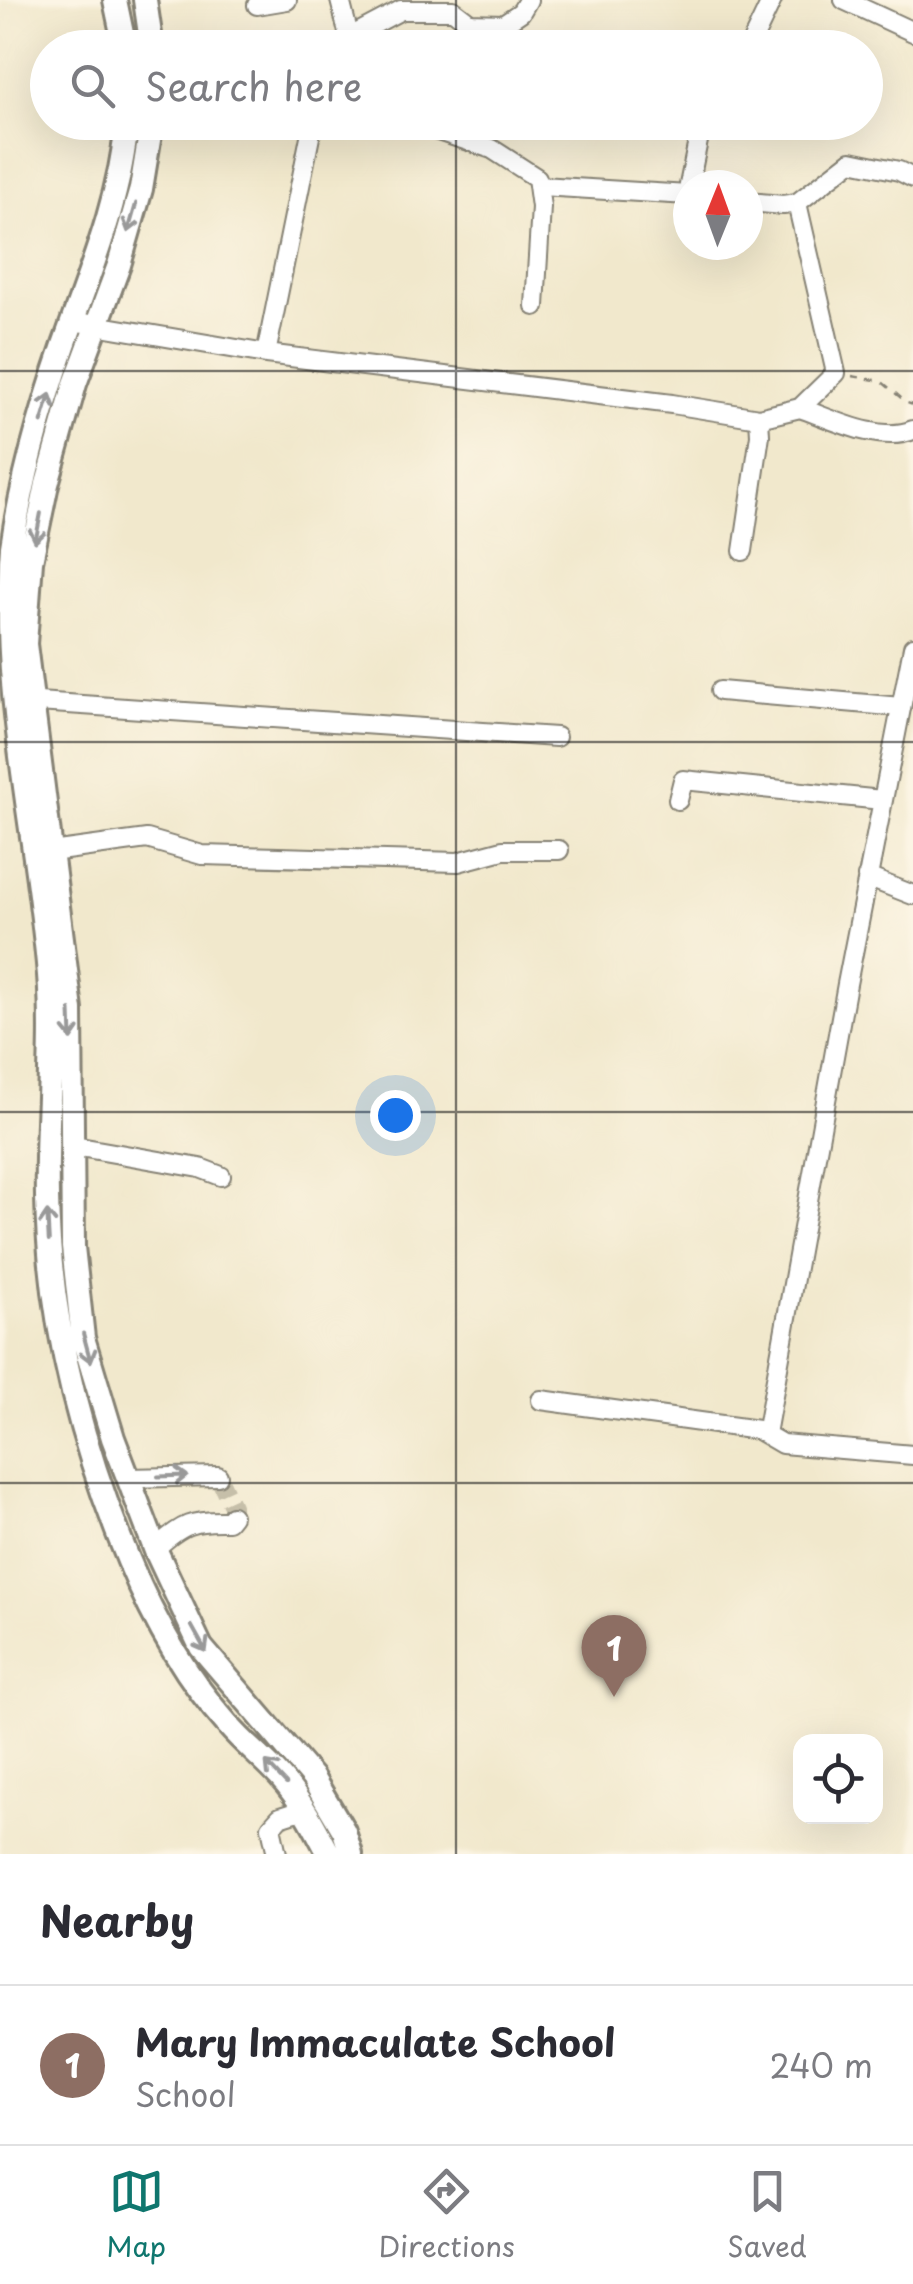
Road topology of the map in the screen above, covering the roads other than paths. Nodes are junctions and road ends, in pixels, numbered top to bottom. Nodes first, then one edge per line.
1 (116, 0) edge
2 (145, 0) edge
3 (287, 0) edge
4 (340, 0) edge
5 (528, 0) edge
6 (772, 0) edge
7 (844, 0) edge
8 (257, 5) dead end
9 (406, 5) edge
10 (121, 30) edge
11 (149, 30) edge
12 (348, 30) edge
13 (369, 30) edge
14 (758, 30) edge
15 (913, 32) edge
16 (123, 140) edge
17 (149, 140) edge
18 (308, 140) edge
19 (465, 140) edge
20 (698, 140) edge
21 (692, 170) edge
22 (913, 178) edge
23 (541, 186) junction
24 (673, 191) edge
25 (763, 203) edge
26 (797, 203) junction
27 (535, 306) dead end
28 (72, 321) junction
29 (96, 326) junction
30 (266, 354) junction
31 (800, 408) junction
32 (759, 418) junction
33 (913, 430) edge
34 (9, 520) edge
35 (742, 552) dead end
36 (913, 647) edge
37 (12, 676) edge
38 (720, 691) dead end
39 (32, 700) junction
40 (8, 702) junction
41 (901, 707) junction
42 (556, 738) dead end
43 (678, 800) dead end
44 (882, 800) junction
45 (559, 850) dead end
46 (51, 852) junction
47 (867, 877) junction
48 (913, 895) edge
49 (74, 1146) junction
50 (220, 1176) dead end
51 (541, 1400) dead end
52 (766, 1434) junction
53 (913, 1455) edge
54 (218, 1476) dead end
55 (128, 1478) junction
56 (232, 1516) dead end
57 (155, 1548) junction
58 (304, 1809) junction
59 (277, 1854) edge
60 (329, 1854) edge
61 (351, 1854) edge

1 - 10 main road
2 - 11 main road
3 - 8 street
4 - 12 street
5 - 9 street
6 - 14 street
7 - 15 street
9 - 13 street
16 - 28 main road
17 -> 29 main road
18 - 30 street
19 - 23 street
20 - 21 street
22 - 26 street
23 - 24 street
23 - 27 street
25 - 26 street
26 - 31 street
28 - 29 street
34 -> 28 main road
29 - 30 street
29 -> 37 main road
30 - 32 street
31 - 32 street
31 - 33 street
32 - 35 street
34 - 37 main road
36 - 41 street
37 - 39 main road
37 - 40 main road
38 - 41 street
39 - 40 street
39 - 42 street
39 - 46 main road
58 -> 40 main road
41 - 44 street
43 - 44 street
44 - 47 street
45 - 46 street
46 -> 49 main road
47 - 48 street
47 - 52 street
49 - 50 street
49 -> 55 main road
51 - 52 street
52 - 53 street
55 -> 54 street
55 - 57 main road
56 - 57 street
57 -> 61 main road
58 - 59 street
58 - 60 main road

